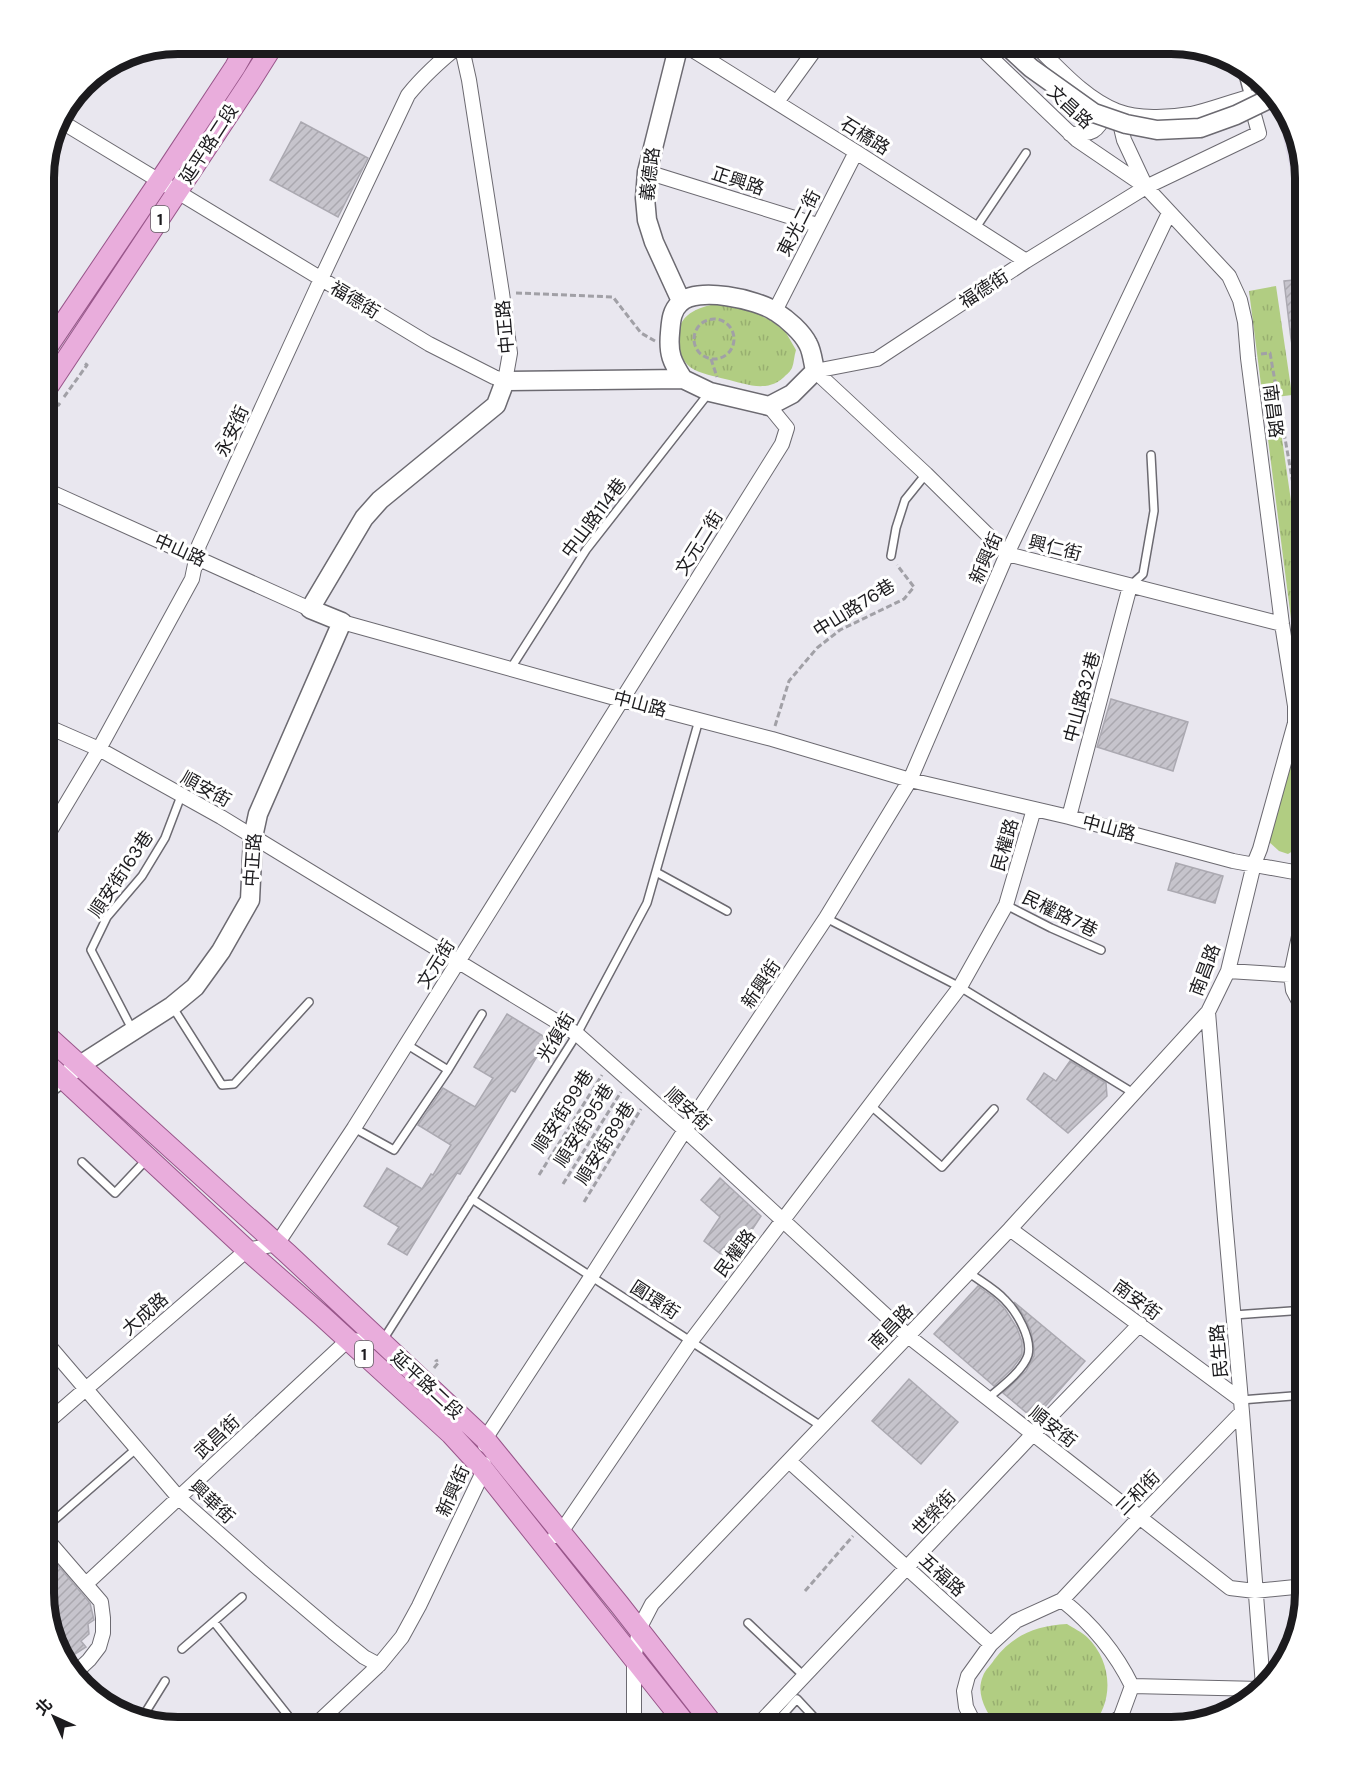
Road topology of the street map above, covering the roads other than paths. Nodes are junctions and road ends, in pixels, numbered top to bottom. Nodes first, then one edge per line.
1 (242, 54) edge
2 (268, 54) edge
3 (448, 54) edge
4 (463, 54) edge
5 (678, 54) edge
6 (698, 54) edge
7 (812, 54) edge
8 (987, 54) edge
9 (1016, 54) edge
10 (1045, 54) edge
11 (1244, 78) edge
12 (1249, 97) junction
13 (1267, 100) edge
14 (777, 102) junction
15 (1102, 103) junction
16 (1117, 111) junction
17 (66, 125) edge
18 (1070, 134) junction
19 (856, 152) junction
20 (1026, 153) dead end
21 (647, 172) junction
22 (159, 181) junction
23 (1146, 187) junction
24 (177, 193) junction
25 (1169, 213) junction
26 (818, 225) junction
27 (975, 229) junction
28 (1026, 261) junction
29 (321, 279) junction
30 (681, 301) junction
31 (775, 310) junction
32 (54, 337) edge
33 (815, 371) junction
34 (54, 378) edge
35 (683, 380) junction
36 (505, 381) junction
37 (710, 392) junction
38 (769, 406) junction
39 (1151, 455) dead end
40 (926, 474) junction
41 (54, 493) edge
42 (1007, 554) junction
43 (891, 556) road end
44 (196, 557) junction
45 (1130, 586) junction
46 (310, 609) junction
47 (342, 622) junction
48 (1282, 624) junction
49 (511, 668) junction
50 (621, 700) junction
51 (1295, 709) edge
52 (699, 720) junction
53 (54, 729) edge
54 (1295, 740) edge
55 (99, 748) junction
56 (910, 780) junction
57 (181, 796) junction
58 (1034, 809) junction
59 (1069, 818) junction
60 (54, 824) edge
61 (253, 837) junction
62 (1254, 864) junction
63 (656, 872) junction
64 (1295, 872) edge
65 (1006, 905) junction
66 (727, 910) dead end
67 (826, 918) junction
68 (1101, 951) dead end
69 (458, 962) junction
70 (1228, 971) junction
71 (1295, 975) edge
72 (960, 987) junction
73 (309, 1002) dead end
74 (172, 1006) junction
75 (1208, 1012) junction
76 (482, 1014) dead end
77 (134, 1032) junction
78 (577, 1034) junction
79 (54, 1042) edge
80 (406, 1044) junction
81 (80, 1065) junction
82 (54, 1070) edge
83 (448, 1070) junction
84 (62, 1078) junction
85 (54, 1084) edge
86 (1135, 1094) junction
87 (870, 1105) junction
88 (994, 1109) dead end
89 (354, 1128) junction
90 (685, 1130) junction
91 (149, 1157) junction
92 (82, 1162) dead end
93 (472, 1199) junction
94 (782, 1221) junction
95 (1010, 1229) junction
96 (277, 1245) junction
97 (247, 1250) junction
98 (968, 1272) junction
99 (591, 1277) junction
100 (1295, 1311) edge
101 (1234, 1315) junction
102 (1140, 1324) junction
103 (908, 1336) junction
104 (348, 1340) junction
105 (691, 1341) junction
106 (382, 1342) junction
107 (54, 1351) edge
108 (86, 1388) junction
109 (1295, 1397) edge
110 (987, 1399) junction
111 (1242, 1406) junction
112 (54, 1416) edge
113 (821, 1426) junction
114 (1033, 1434) junction
115 (485, 1438) junction
116 (137, 1448) junction
117 (789, 1461) junction
118 (484, 1470) junction
119 (179, 1498) junction
120 (1139, 1518) junction
121 (54, 1529) edge
122 (561, 1532) junction
123 (544, 1544) junction
124 (54, 1548) edge
125 (908, 1568) junction
126 (86, 1584) junction
127 (1295, 1587) edge
128 (1255, 1591) junction
129 (242, 1597) dead end
130 (1062, 1600) junction
131 (214, 1622) junction
132 (748, 1623) dead end
133 (639, 1629) junction
134 (991, 1644) junction
135 (182, 1649) dead end
136 (634, 1660) junction
137 (379, 1665) junction
138 (80, 1668) edge
139 (805, 1677) junction
140 (1261, 1678) edge
141 (165, 1681) dead end
142 (1132, 1686) junction
143 (1250, 1688) edge
144 (145, 1713) edge
145 (288, 1717) edge
146 (326, 1717) edge
147 (634, 1717) edge
148 (679, 1717) edge
149 (707, 1717) edge
150 (767, 1717) edge
151 (781, 1717) edge
152 (813, 1717) edge
153 (971, 1717) edge
154 (1120, 1717) edge

1 - 22 main road, 延平路二段 / 1
2 - 24 main road, 延平路二段 / 1
3 - 29 street, 永安街
4 - 36 street, 中正路
5 - 21 main road, 義德路
6 - 14 street, 石橋路
7 - 14 street
8 - 18 street, 文昌路
9 - 13 main road, bridge
10 - 15 street, 文昌路
11 - 12 lane, 福德街
12 - 16 street
12 - 23 street, 福德街
14 - 19 street, 石橋路
15 - 16 street, 文昌路
15 - 18 street
16 - 23 street
17 - 22 street, 福德街
18 - 23 street, 文昌路
19 - 26 street, 東光二街
19 - 27 street, 石橋路
20 - 27 lane
21 - 26 street, 正興路
21 - 30 main road, 義德路
22 - 24 street, 福德街
22 - 32 main road, 延平路二段 / 1
23 - 25 street, 南昌路
23 - 28 street, 福德街
24 - 29 street, 福德街
24 - 34 main road, 延平路二段 / 1
25 - 42 street, 新興街
25 - 48 street, 南昌路
26 - 31 street, 東光二街
27 - 28 street, 石橋路
28 - 33 street, 福德街
29 - 36 street, 福德街
29 - 44 street, 永安街
30 - 31 main road
30 - 35 main road
31 - 33 main road
33 - 38 main road
33 - 40 street, 興仁街
35 - 36 main road, 福德街
35 - 37 main road, 福德街
36 - 46 main road, 中正路
37 - 38 main road, 福德街
37 - 49 lane, 中山路114巷
38 - 50 street, 文元二街
39 - 45 lane
40 - 42 street, 興仁街
40 - 43 lane, 中山路76巷
41 - 44 street, 中山路
42 - 45 street, 興仁街
42 - 56 street, 新興街
44 - 46 street, 中山路
44 - 55 street, 永安街
45 - 48 street, 興仁街
45 - 59 street, 中山路32巷
46 - 47 main road, 中山路
47 - 49 street, 中山路
47 - 61 main road, 中正路
48 - 51 street, 南昌路
49 - 50 street, 中山路
50 - 52 street, 中山路
50 - 69 street, 文元街
52 - 56 street, 中山路
52 - 63 lane, 光復街
53 - 55 street, 順安街
54 - 62 street, 南昌路
55 - 57 street, 順安街
55 - 60 street, 永安街
56 - 58 street, 中山路
56 - 67 street, 新興街
57 - 61 street, 順安街
57 - 77 lane, 順安街163巷
58 - 59 street, 中山路
58 - 65 street, 民權路
59 - 62 street, 中山路
61 - 69 street, 順安街
61 - 74 main road, 中正路
62 - 64 street, 中山路
62 - 70 street, 南昌路
63 - 66 lane
63 - 78 lane, 光復街
65 - 68 lane, 民權路7巷
65 - 72 street, 民權路
67 - 72 lane
67 - 90 street, 新興街
69 - 78 street, 順安街
69 - 80 street, 文元街
70 - 71 street
70 - 75 street, 南昌路
72 - 86 lane
72 - 87 street, 民權路
73 - 74 lane
74 - 77 main road, 中正路
75 - 86 street, 南昌路
75 - 101 street, 民生路
76 - 83 lane
77 - 81 main road, 中正路
78 - 90 street, 順安街
78 - 93 lane, 光復街
79 - 81 main road, 延平路二段 / 1
80 - 83 lane
80 - 89 street, 文元街
81 - 84 main road, 中正路
81 - 96 main road, 延平路二段 / 1
82 - 84 main road, 延平路二段 / 1
83 - 89 lane
84 - 85 main road, 中正路
84 - 91 main road, 延平路二段 / 1
86 - 95 street, 南昌路
87 - 88 lane
87 - 94 street, 民權路
89 - 96 street, 文元街
90 - 94 street, 順安街
90 - 99 street, 新興街
91 - 92 lane
91 - 97 main road, 延平路二段 / 1
93 - 99 lane, 圓環街
93 - 106 lane, 光復街
94 - 103 street, 順安街
94 - 105 street, 民權路
95 - 98 street, 南昌路
95 - 102 street, 南安街
96 - 97 street
96 - 106 main road, 延平路二段 / 1
97 - 104 main road, 延平路二段 / 1
97 - 108 street, 大成路
98 - 103 street, 南昌路
98 - 110 lane
99 - 105 lane, 圓環街
99 - 115 street, 新興街
100 - 101 lane
101 - 111 street, 民生路
102 - 111 street, 南安街
102 - 114 street, 世榮街
103 - 110 street, 順安街
103 - 113 street, 南昌路
104 - 106 street
104 - 118 main road, 延平路二段 / 1
104 - 119 street, 武昌街
105 - 113 lane, 圓環街
105 - 122 street, 民權路
106 - 115 main road, 延平路二段 / 1
107 - 108 street, 興華街
108 - 112 street, 大成路
108 - 116 street, 興華街
109 - 111 lane
110 - 114 street, 順安街
111 - 120 street, 三和街
111 - 128 street, 民生路
113 - 117 street, 南昌路
114 - 120 street, 順安街
114 - 125 street, 世榮街
115 - 118 street, 新興街
115 - 122 main road, 延平路二段 / 1
116 - 119 street, 興華街
116 - 121 lane
117 - 125 street, 五福路
117 - 133 street, 南昌路
118 - 123 main road, 延平路二段 / 1
118 - 137 street, 新興街
119 - 126 street, 武昌街
119 - 137 street, 興華街
120 - 128 street, 順安街
120 - 130 street, 三和街
122 - 123 street, 民權路
122 - 133 main road, 延平路二段 / 1
123 - 136 main road, 延平路二段 / 1
124 - 126 street
125 - 134 street, 五福路
125 - 139 street, 世榮街
126 - 138 street
127 - 128 street, 順安街
128 - 140 street, 民生路
129 - 131 lane
130 - 134 street
130 - 142 street
131 - 135 lane
131 - 145 lane
132 - 139 lane
133 - 136 street, 南昌路
133 - 149 main road, 延平路二段 / 1
134 - 153 street
136 - 147 street, 南昌路
136 - 148 main road, 延平路二段 / 1
137 - 146 street, 新興街
139 - 150 street, 世榮街
141 - 144 lane
142 - 143 street
142 - 154 street
151 - 152 lane

